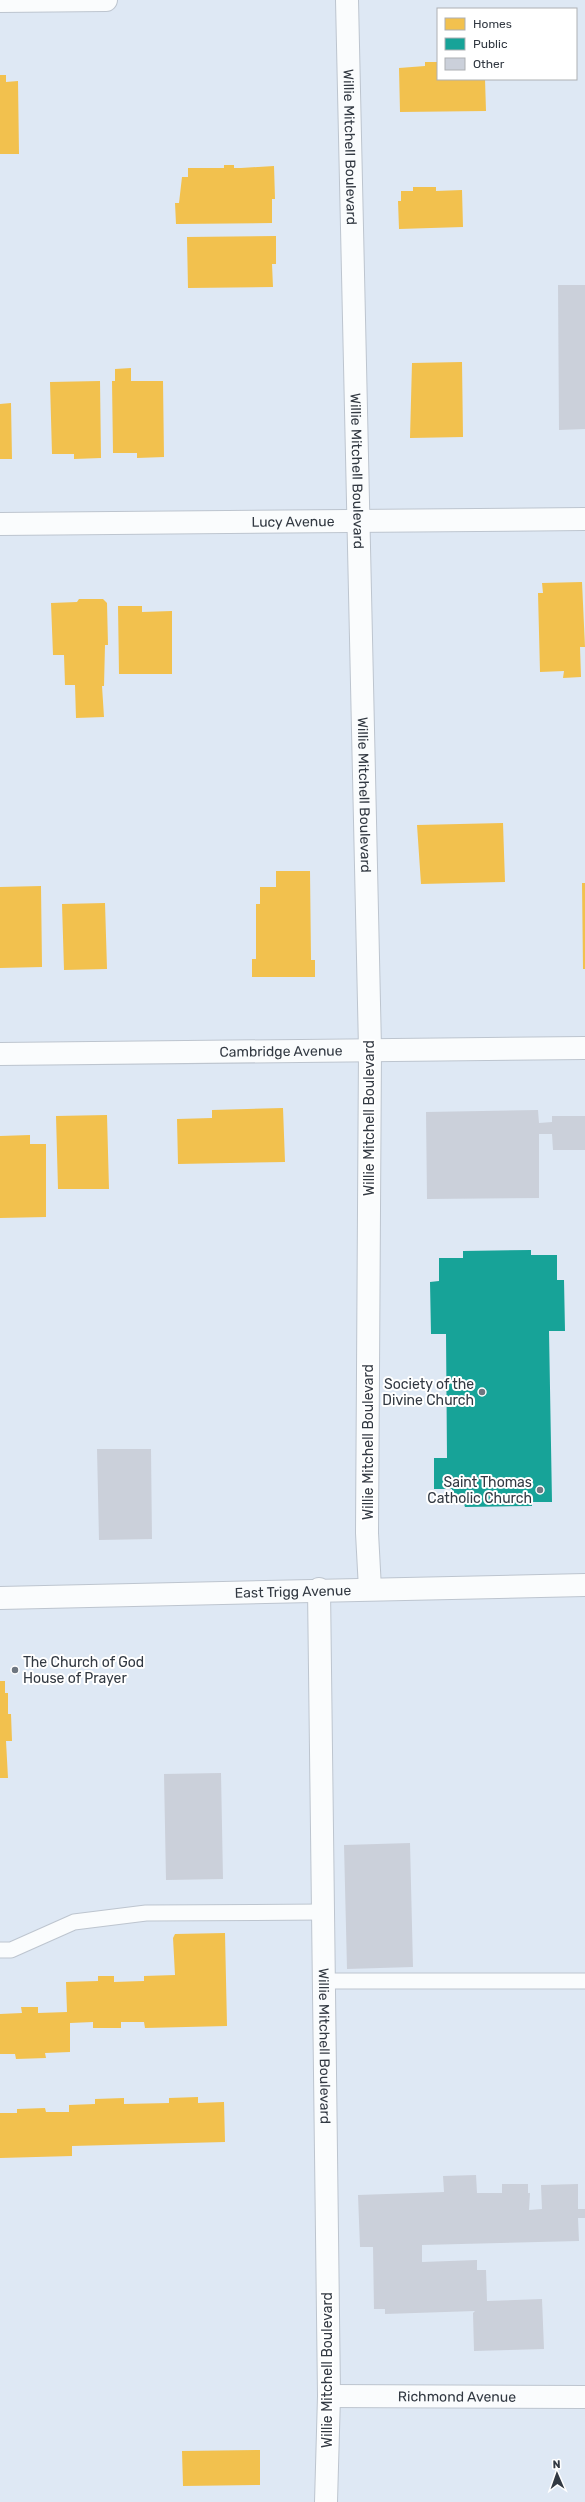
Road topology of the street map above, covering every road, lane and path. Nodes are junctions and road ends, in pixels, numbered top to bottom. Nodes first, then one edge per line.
1 (106, 0) edge
2 (347, 0) edge
3 (0, 1) edge
4 (585, 519) edge
5 (357, 521) junction
6 (0, 524) edge
7 (585, 1048) edge
8 (370, 1049) junction
9 (0, 1054) edge
10 (585, 1585) edge
11 (370, 1589) junction
12 (319, 1590) junction
13 (0, 1598) edge
14 (323, 1912) junction
15 (0, 1950) edge
16 (324, 1981) junction
17 (585, 1981) edge
18 (329, 2396) junction
19 (585, 2396) edge
20 (326, 2502) edge

1 - 3 street
2 - 5 street, Willie Mitchell Boulevard
4 - 5 street, Lucy Avenue
5 - 6 street, Lucy Avenue
5 - 8 street, Willie Mitchell Boulevard
7 - 8 street, Cambridge Avenue
8 - 9 street, Cambridge Avenue
8 - 11 street, Willie Mitchell Boulevard
10 - 11 street, East Trigg Avenue
11 - 12 street, East Trigg Avenue
12 - 13 street, East Trigg Avenue
12 - 14 street, Willie Mitchell Boulevard
14 - 15 lane
14 - 16 street, Willie Mitchell Boulevard
16 - 17 lane
16 - 18 street, Willie Mitchell Boulevard
18 - 19 street, Richmond Avenue
18 - 20 street, Willie Mitchell Boulevard

